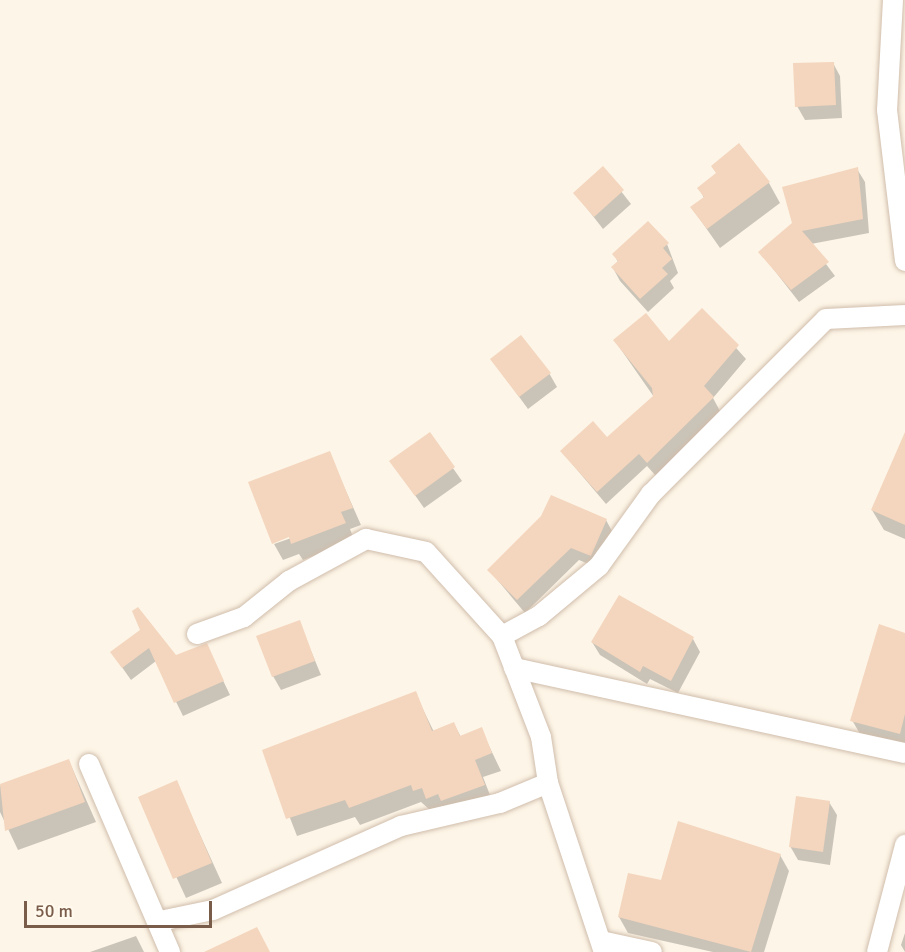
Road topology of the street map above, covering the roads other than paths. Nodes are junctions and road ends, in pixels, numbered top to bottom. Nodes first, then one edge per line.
1 (893, 0) edge
2 (905, 261) edge
3 (905, 315) edge
4 (197, 634) dead end
5 (502, 636) junction
6 (513, 668) junction
7 (905, 753) edge
8 (89, 764) dead end
9 (548, 783) junction
10 (905, 845) edge
11 (160, 921) junction
12 (603, 946) edge
13 (170, 952) edge
14 (652, 952) edge
15 (877, 952) edge

1 - 2 street
3 - 5 street
4 - 5 street
5 - 6 street
6 - 7 street
6 - 9 street
8 - 11 street
9 - 11 street
9 - 12 street
10 - 15 street
11 - 13 street
12 - 14 street

